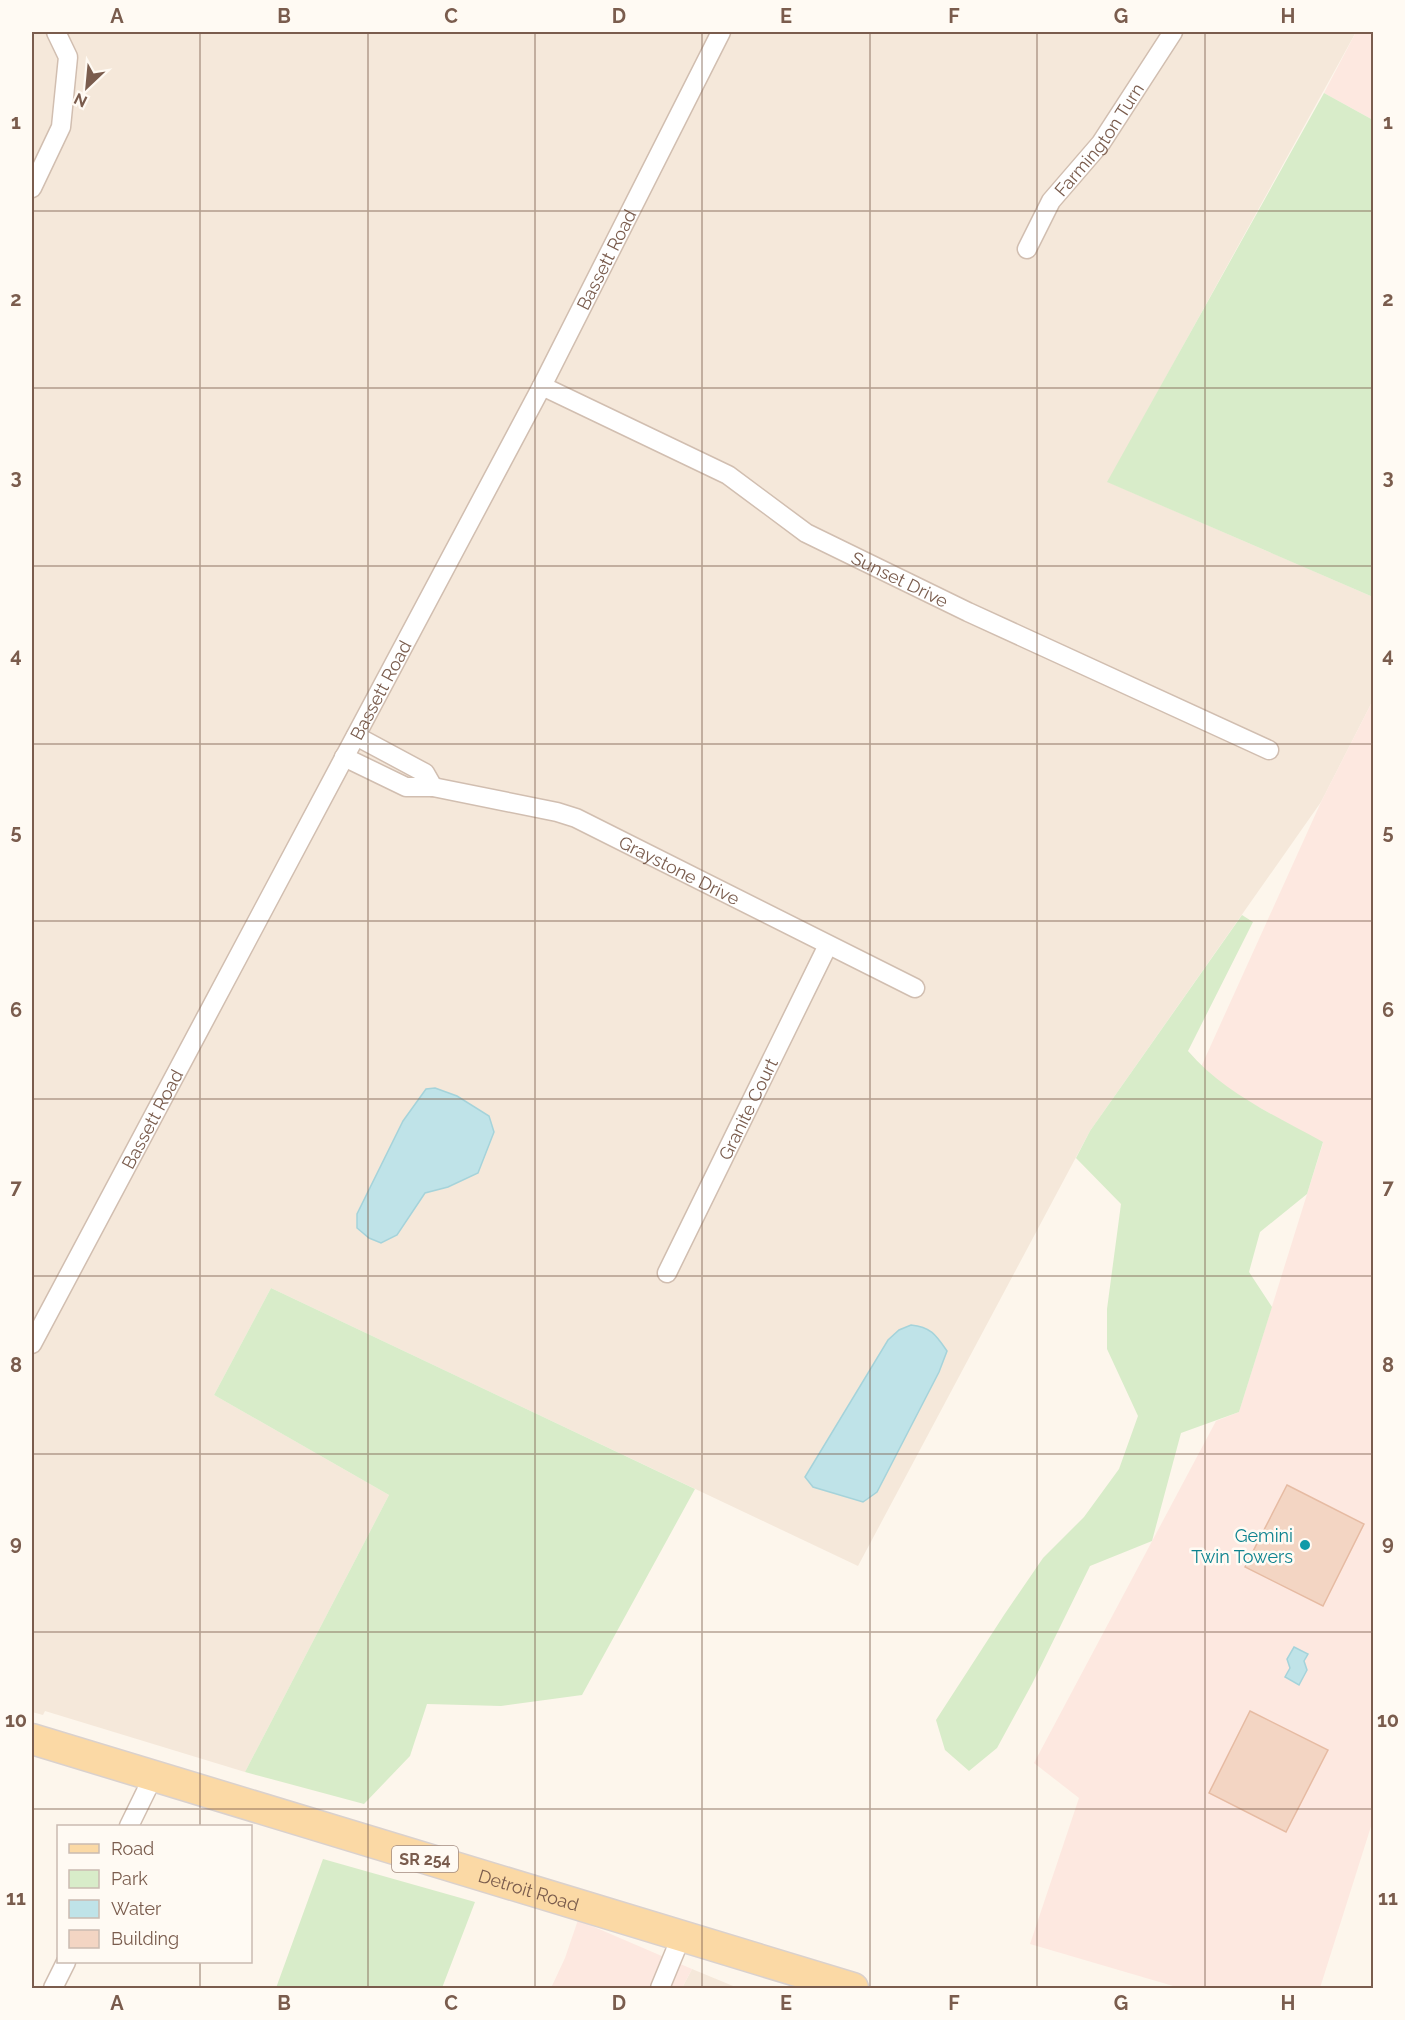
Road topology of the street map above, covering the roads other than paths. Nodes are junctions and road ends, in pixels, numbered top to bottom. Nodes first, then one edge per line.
1 (56, 32) edge
2 (721, 32) edge
3 (1173, 32) edge
4 (32, 188) edge
5 (1027, 249) dead end
6 (542, 386) junction
7 (356, 736) junction
8 (1269, 750) dead end
9 (344, 757) junction
10 (433, 787) junction
11 (828, 945) junction
12 (915, 988) dead end
13 (668, 1273) dead end
14 (32, 1344) edge
15 (32, 1739) edge
16 (153, 1777) junction
17 (130, 1825) edge
18 (681, 1937) junction
19 (66, 1963) edge
20 (53, 1989) edge
21 (660, 1989) edge
22 (853, 1989) edge

1 - 4 street
2 - 6 street, Bassett Road
3 - 5 street, Farmington Turn
6 - 7 street, Bassett Road
6 - 8 street, Sunset Drive
7 - 9 street, Bassett Road
7 - 10 street
9 - 10 street, Graystone Drive
9 - 14 street, Bassett Road
10 - 11 street, Graystone Drive
11 - 12 street, Graystone Drive
11 - 13 street, Granite Court
15 - 16 main road, Detroit Road / SR 254
16 - 17 street
16 - 18 main road, Detroit Road / SR 254
18 - 21 street
18 - 22 main road, Detroit Road / SR 254
19 - 20 street

